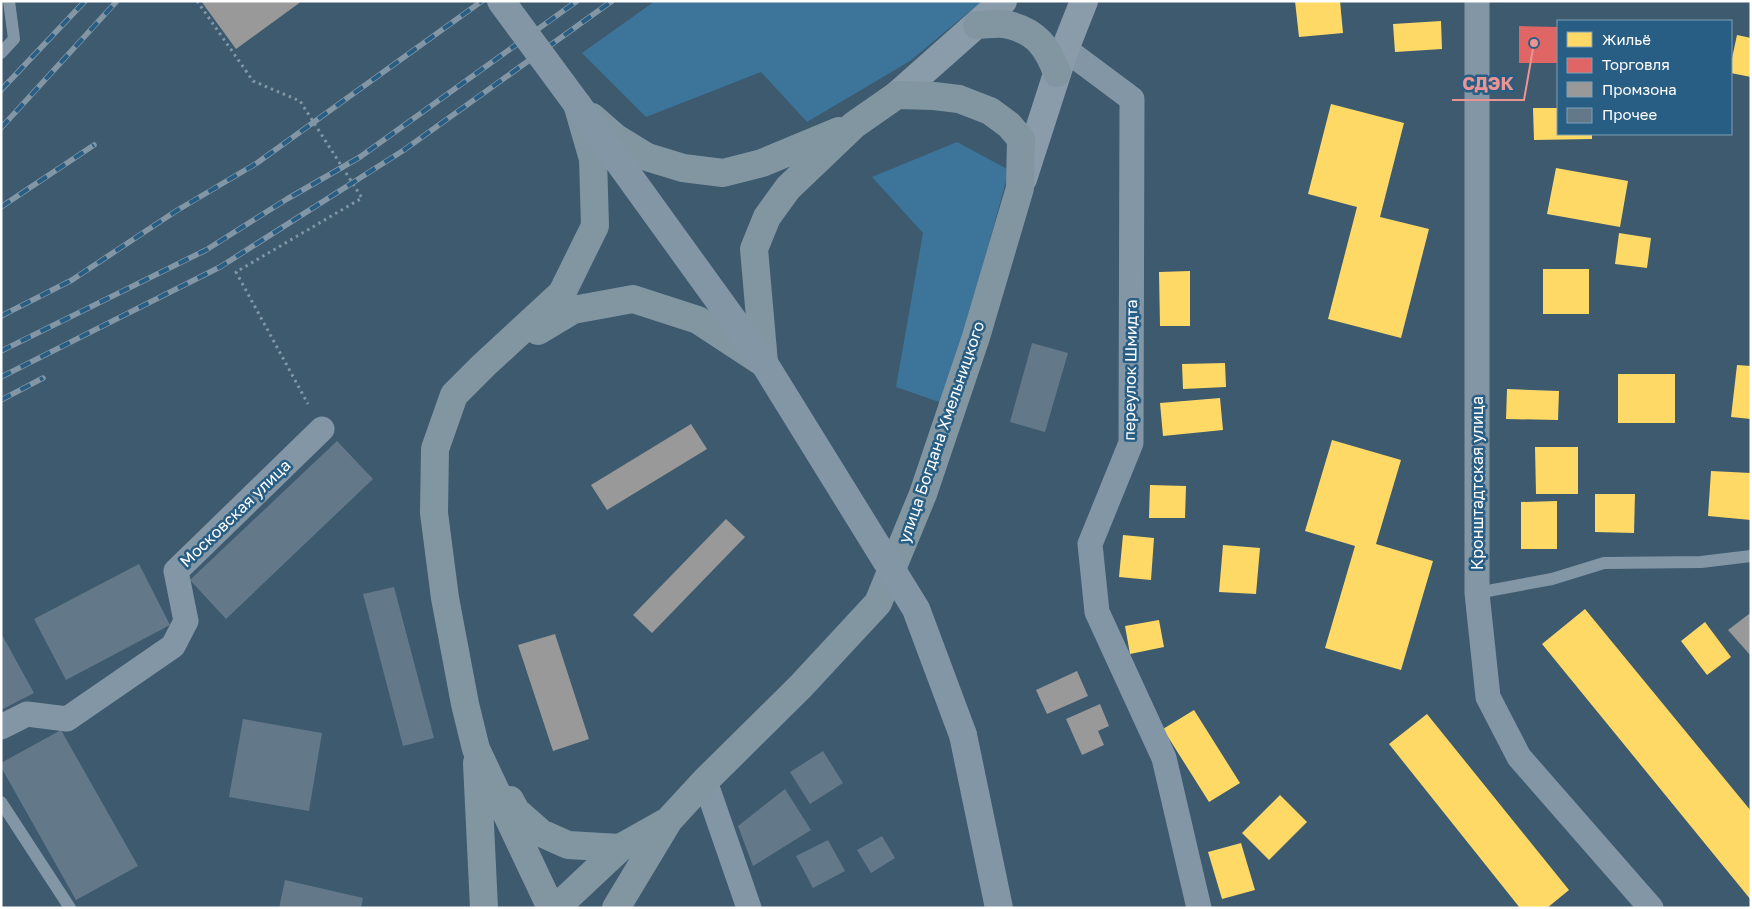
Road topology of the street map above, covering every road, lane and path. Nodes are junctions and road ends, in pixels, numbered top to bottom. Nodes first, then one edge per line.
1 (9, 1) edge
2 (198, 1) edge
3 (501, 1) edge
4 (1003, 1) edge
5 (1084, 1) edge
6 (1477, 1) edge
7 (977, 25) junction
8 (1, 53) edge
9 (1061, 61) junction
10 (897, 95) junction
11 (577, 104) junction
12 (854, 125) junction
13 (1020, 188) junction
14 (764, 363) junction
15 (484, 365) junction
16 (322, 429) joint
17 (1751, 556) edge
18 (1477, 593) junction
19 (1, 727) edge
20 (476, 749) junction
21 (705, 781) junction
22 (1, 802) edge
23 (669, 820) junction
24 (620, 848) junction
25 (70, 908) edge
26 (484, 908) edge
27 (551, 908) edge
28 (556, 908) edge
29 (616, 908) edge
30 (749, 908) edge
31 (999, 908) edge
32 (1199, 908) edge
33 (1651, 908) edge

1 - 8 lane
2 - 16 path
3 - 11 highway, bridge
4 - 7 main road
5 - 9 main road, улица Богдана Хмельницкого
6 - 18 street, Кронштадтская улица
7 - 9 main road
7 - 10 main road
9 - 13 main road, улица Богдана Хмельницкого
9 - 32 street, переулок Шмидта
10 - 12 main road
10 - 13 main road
11 - 12 main road
11 - 14 highway
11 - 15 main road
12 - 14 main road
13 - 21 main road, улица Богдана Хмельницкого
14 - 15 main road
14 - 31 highway, bridge
15 - 20 main road
16 - 19 street, Московская улица
17 - 18 lane
18 - 33 street, Кронштадтская улица
20 - 24 main road
20 - 26 main road
20 - 27 main road
21 - 23 main road, улица Богдана Хмельницкого
21 - 30 street
22 - 25 lane
23 - 24 main road
23 - 29 main road
24 - 28 main road

